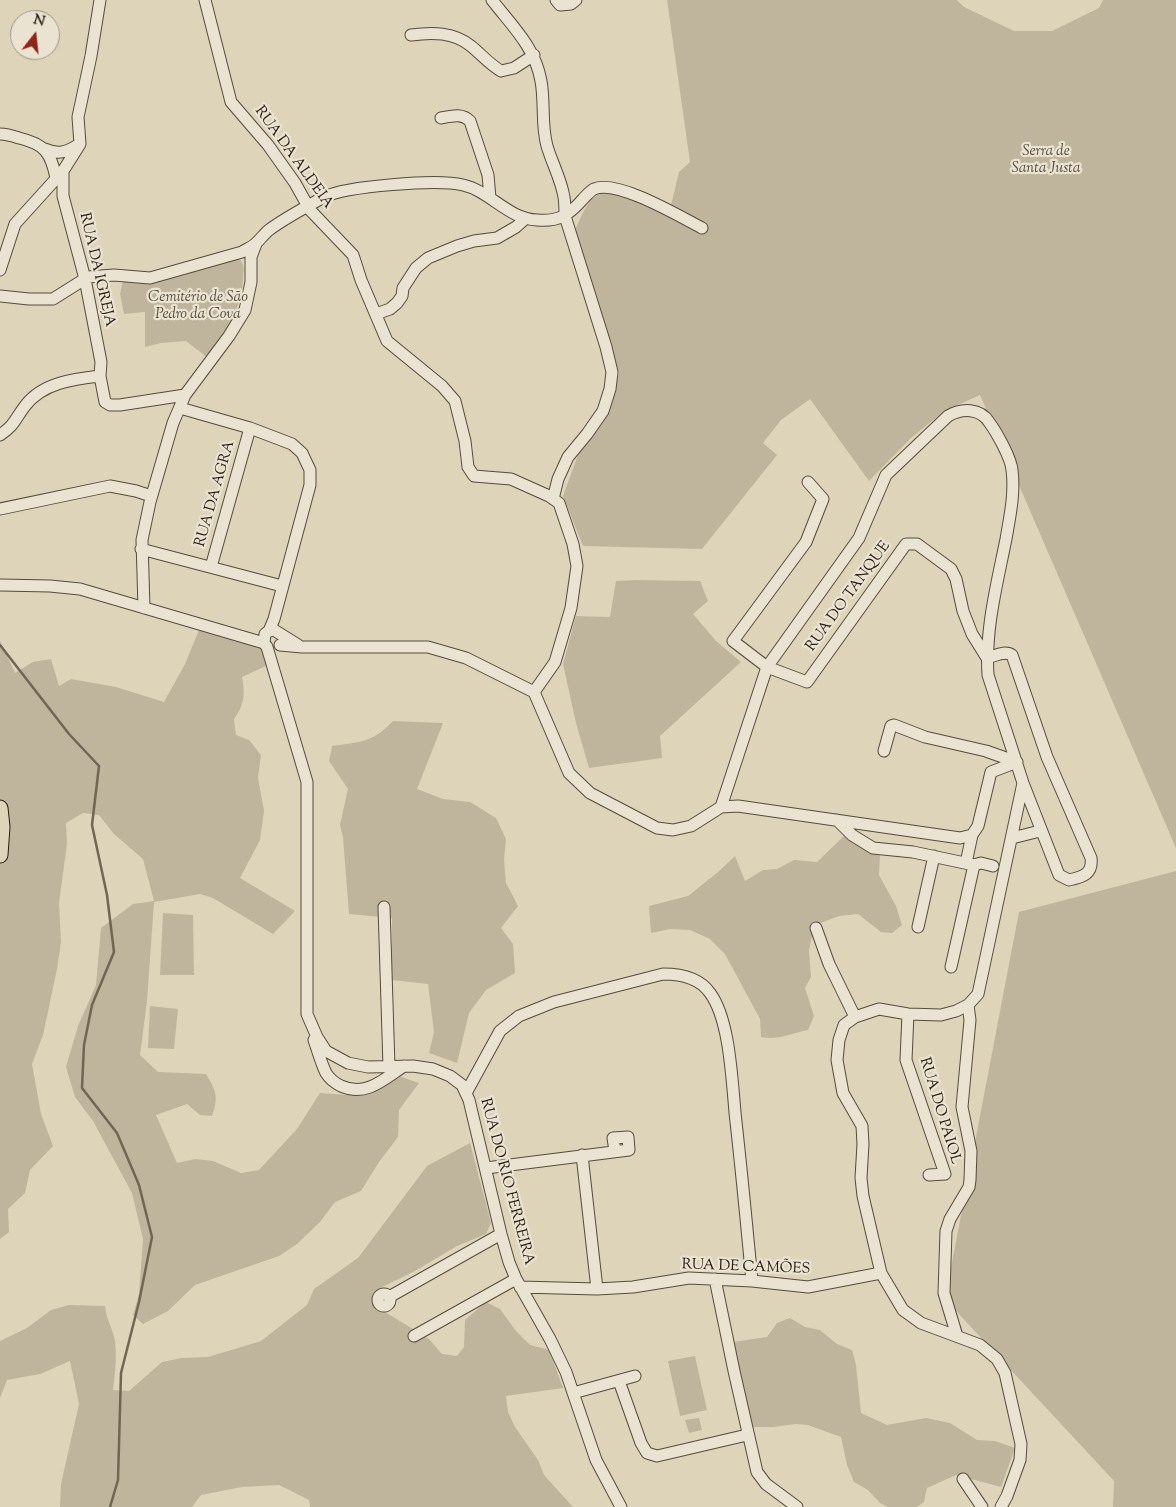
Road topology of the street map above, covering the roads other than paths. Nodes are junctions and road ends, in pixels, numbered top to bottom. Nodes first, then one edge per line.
1 (100, 0) edge
2 (204, 0) edge
3 (492, 0) edge
4 (556, 0) edge
5 (576, 0) edge
6 (411, 36) dead end
7 (534, 55) junction
8 (441, 118) dead end
9 (0, 134) edge
10 (80, 144) junction
11 (45, 149) junction
12 (60, 174) junction
13 (490, 198) junction
14 (307, 207) junction
15 (565, 216) junction
16 (525, 219) junction
17 (702, 228) dead end
18 (256, 244) junction
19 (0, 270) edge
20 (84, 280) junction
21 (0, 296) edge
22 (376, 314) junction
23 (100, 376) junction
24 (185, 395) junction
25 (180, 408) junction
26 (250, 428) junction
27 (0, 435) edge
28 (808, 482) dead end
29 (151, 496) junction
30 (554, 499) junction
31 (0, 509) edge
32 (141, 549) junction
33 (211, 567) junction
34 (0, 585) edge
35 (282, 586) junction
36 (144, 608) junction
37 (273, 639) junction
38 (987, 658) junction
39 (767, 667) junction
40 (534, 692) junction
41 (884, 751) dead end
42 (1017, 762) junction
43 (1023, 783) junction
44 (721, 807) junction
45 (0, 808) edge
46 (837, 820) junction
47 (1040, 831) junction
48 (972, 835) junction
49 (1012, 838) junction
50 (0, 855) edge
51 (934, 856) junction
52 (970, 864) junction
53 (993, 866) dead end
54 (384, 906) dead end
55 (918, 926) dead end
56 (816, 928) dead end
57 (951, 967) dead end
58 (968, 1005) junction
59 (307, 1014) junction
60 (908, 1014) junction
61 (855, 1017) junction
62 (404, 1066) junction
63 (389, 1067) junction
64 (368, 1068) junction
65 (362, 1091) junction
66 (466, 1093) junction
67 (615, 1151) dead end
68 (582, 1155) junction
69 (486, 1168) junction
70 (930, 1175) dead end
71 (501, 1234) junction
72 (881, 1273) junction
73 (716, 1280) junction
74 (752, 1281) junction
75 (518, 1283) junction
76 (597, 1289) junction
77 (390, 1298) dead end
78 (414, 1336) dead end
79 (956, 1336) junction
80 (635, 1376) dead end
81 (620, 1380) junction
82 (573, 1393) junction
83 (748, 1434) junction
84 (963, 1479) dead end
85 (621, 1507) edge
86 (797, 1507) edge
87 (982, 1507) edge
88 (1001, 1507) edge

1 - 10 street
2 - 14 street, RUA DA ALDEIA
3 - 7 street
4 - 5 street
6 - 7 street
7 - 15 street
8 - 13 street
9 - 11 street
10 - 11 street
10 - 12 street
11 - 12 street, RUA DA IGREJA
12 - 19 street
12 - 20 street, RUA DA IGREJA
13 - 14 street
13 - 16 street
14 - 18 street
14 - 22 street, RUA DA ALDEIA
15 - 16 street
15 - 17 street
15 - 30 street
16 - 22 street
18 - 20 street
18 - 24 street
20 - 21 street
20 - 23 street, RUA DA IGREJA
22 - 30 street, RUA DA ALDEIA
23 - 24 street, RUA DA IGREJA
23 - 27 street
24 - 25 street
25 - 26 street
25 - 29 street
26 - 33 street, RUA DA AGRA
26 - 35 street
28 - 39 street
29 - 31 street
29 - 32 street
30 - 40 street
32 - 33 street
32 - 36 street
33 - 35 street
34 - 36 street
35 - 37 street, RUA DO RIO FERREIRA
36 - 37 street
37 - 40 street
37 - 59 street, RUA DO RIO FERREIRA
38 - 39 street, RUA DO TANQUE
38 - 39 street
38 - 42 street
38 - 47 street
39 - 44 street
40 - 44 street
41 - 42 street
42 - 43 street
42 - 48 street
43 - 47 street
43 - 49 street
44 - 46 street
45 - 50 main road
46 - 48 street
46 - 51 street
47 - 49 street
48 - 52 street
49 - 58 street
51 - 52 street
51 - 55 street
52 - 53 street
52 - 57 street
54 - 63 street
56 - 61 street
58 - 60 street
58 - 79 street
59 - 64 street, RUA DO RIO FERREIRA
59 - 65 street
60 - 61 street
60 - 70 street, RUA DO PAIOL
61 - 72 street
62 - 63 street, RUA DO RIO FERREIRA
62 - 65 street
62 - 66 street, RUA DO RIO FERREIRA
63 - 64 street, RUA DO RIO FERREIRA
64 - 65 street
66 - 69 street, RUA DO RIO FERREIRA
66 - 74 street
67 - 68 street
68 - 69 street
68 - 76 street
69 - 71 street, RUA DO RIO FERREIRA
71 - 75 street, RUA DO RIO FERREIRA
71 - 77 street
72 - 74 street, RUA DE CAMÕES
72 - 79 street
73 - 74 street, RUA DE CAMÕES
73 - 76 street, RUA DE CAMÕES
73 - 83 street
75 - 76 street, RUA DE CAMÕES
75 - 78 street
75 - 82 street, RUA DO RIO FERREIRA
79 - 88 street
80 - 81 street
81 - 82 street
81 - 83 street
82 - 85 street, RUA DO RIO FERREIRA
83 - 86 street
84 - 87 street

